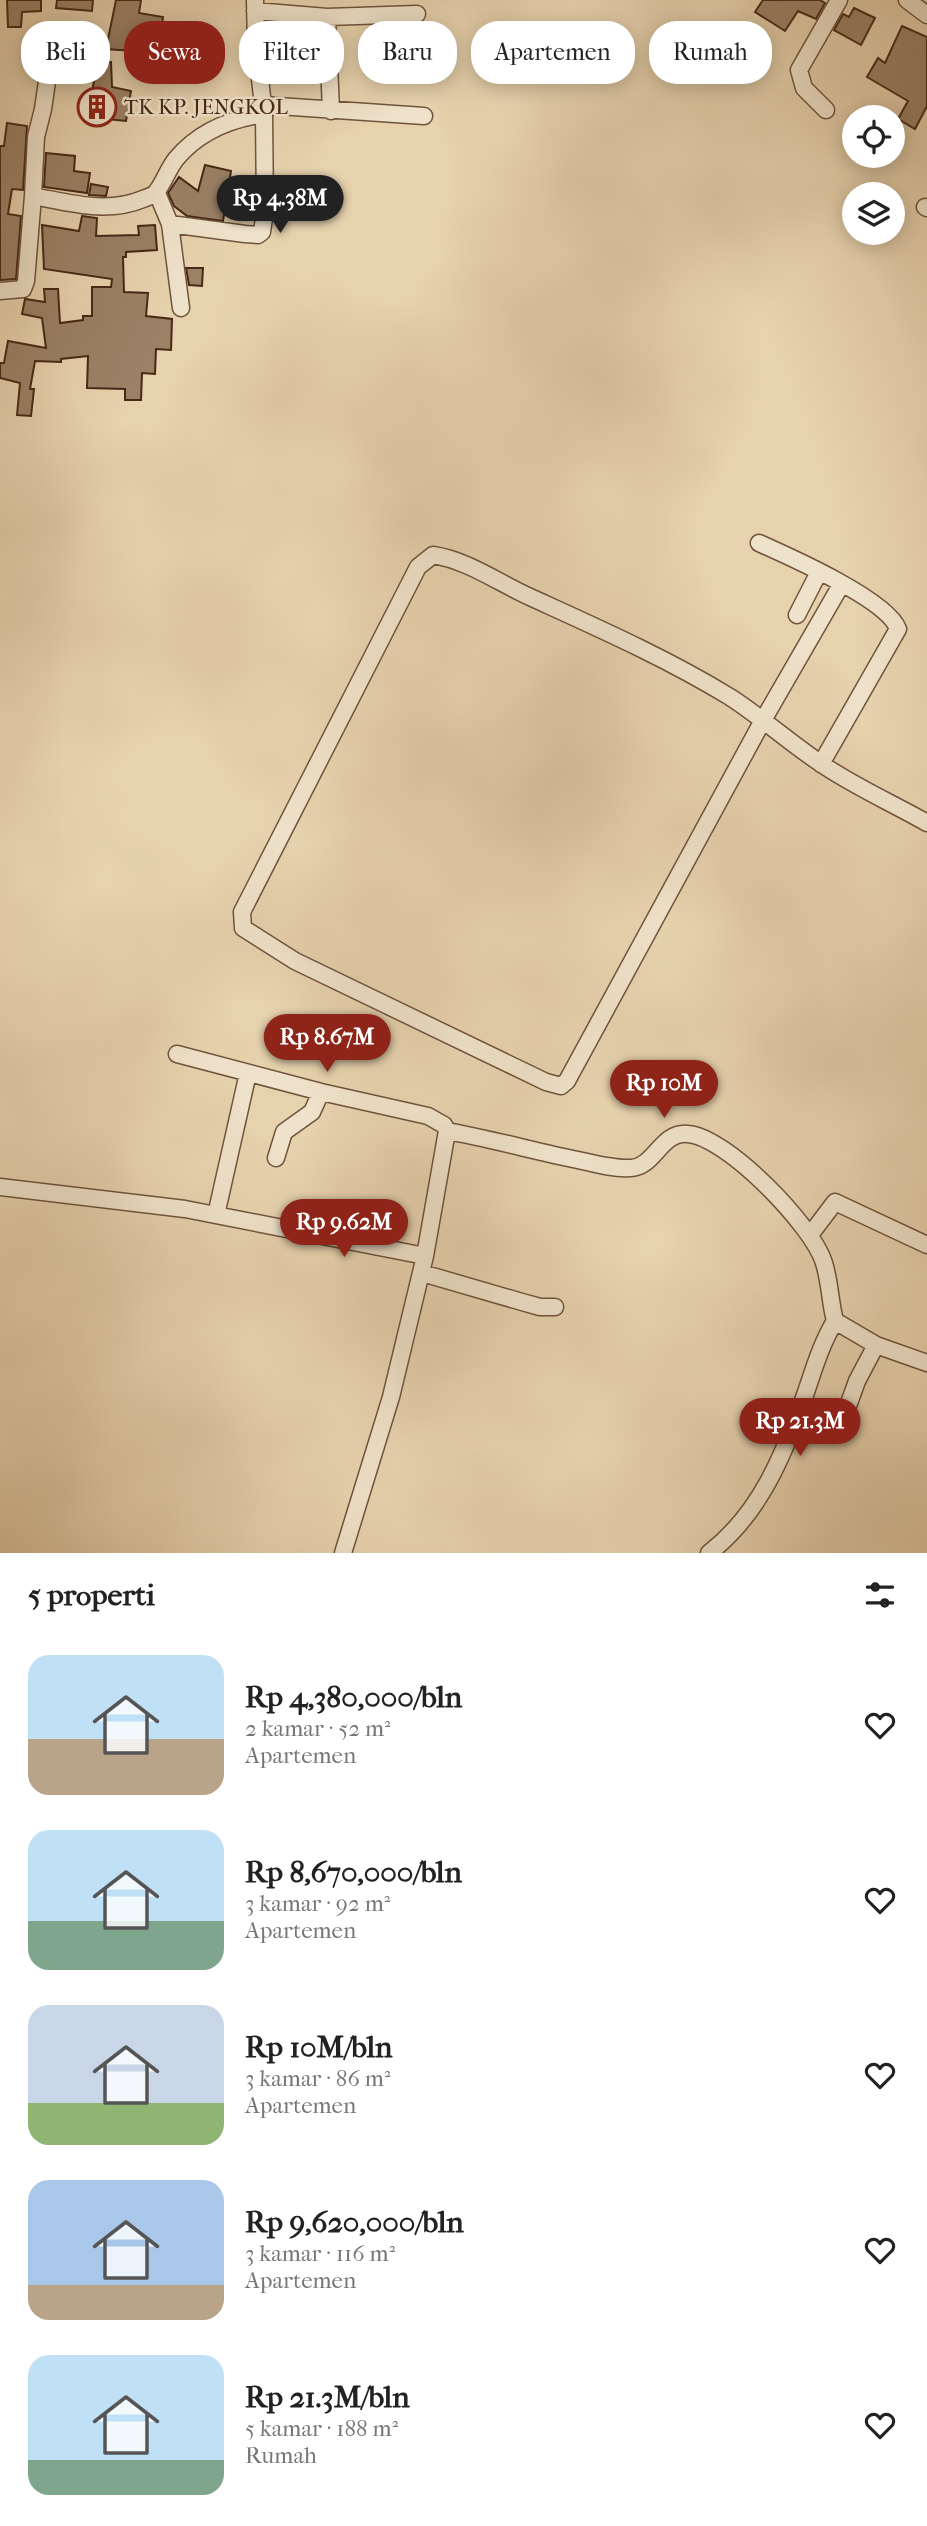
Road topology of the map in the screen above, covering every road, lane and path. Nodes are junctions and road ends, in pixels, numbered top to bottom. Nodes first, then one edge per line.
1 (839, 0) edge
2 (907, 0) edge
3 (255, 6) edge
4 (417, 14) dead end
5 (927, 15) edge
6 (327, 17) junction
7 (47, 84) edge
8 (264, 109) junction
9 (826, 110) dead end
10 (331, 111) junction
11 (424, 116) dead end
12 (157, 193) junction
13 (33, 196) junction
14 (170, 224) junction
15 (0, 291) edge
16 (181, 308) dead end
17 (759, 543) dead end
18 (819, 572) junction
19 (841, 585) junction
20 (797, 615) dead end
21 (762, 722) junction
22 (821, 764) junction
23 (927, 822) edge
24 (177, 1054) dead end
25 (248, 1073) junction
26 (321, 1092) junction
27 (447, 1132) junction
28 (276, 1158) dead end
29 (0, 1187) edge
30 (216, 1214) junction
31 (810, 1235) junction
32 (927, 1245) edge
33 (425, 1256) junction
34 (422, 1273) junction
35 (555, 1307) dead end
36 (835, 1321) junction
37 (876, 1345) junction
38 (927, 1363) edge
39 (840, 1428) dead end
40 (343, 1553) edge
41 (709, 1553) edge

1 - 9 street
2 - 5 street
3 - 6 street
3 - 8 street
4 - 6 street
6 - 10 street
7 - 13 street
8 - 10 street
8 - 12 street
8 - 14 street
10 - 11 street
12 - 13 street
12 - 14 street
13 - 15 street
14 - 16 street
17 - 18 street
18 - 19 street
18 - 20 street
19 - 21 street
19 - 22 street
21 - 21 street
21 - 22 street
22 - 23 street
24 - 25 street
25 - 26 street
25 - 30 street
26 - 27 street
26 - 28 street
27 - 31 street
27 - 33 street
29 - 30 street
30 - 33 street
31 - 32 street
31 - 36 street
33 - 34 street
34 - 35 street
34 - 40 street
36 - 37 street
36 - 41 street
37 - 38 street
37 - 39 street

